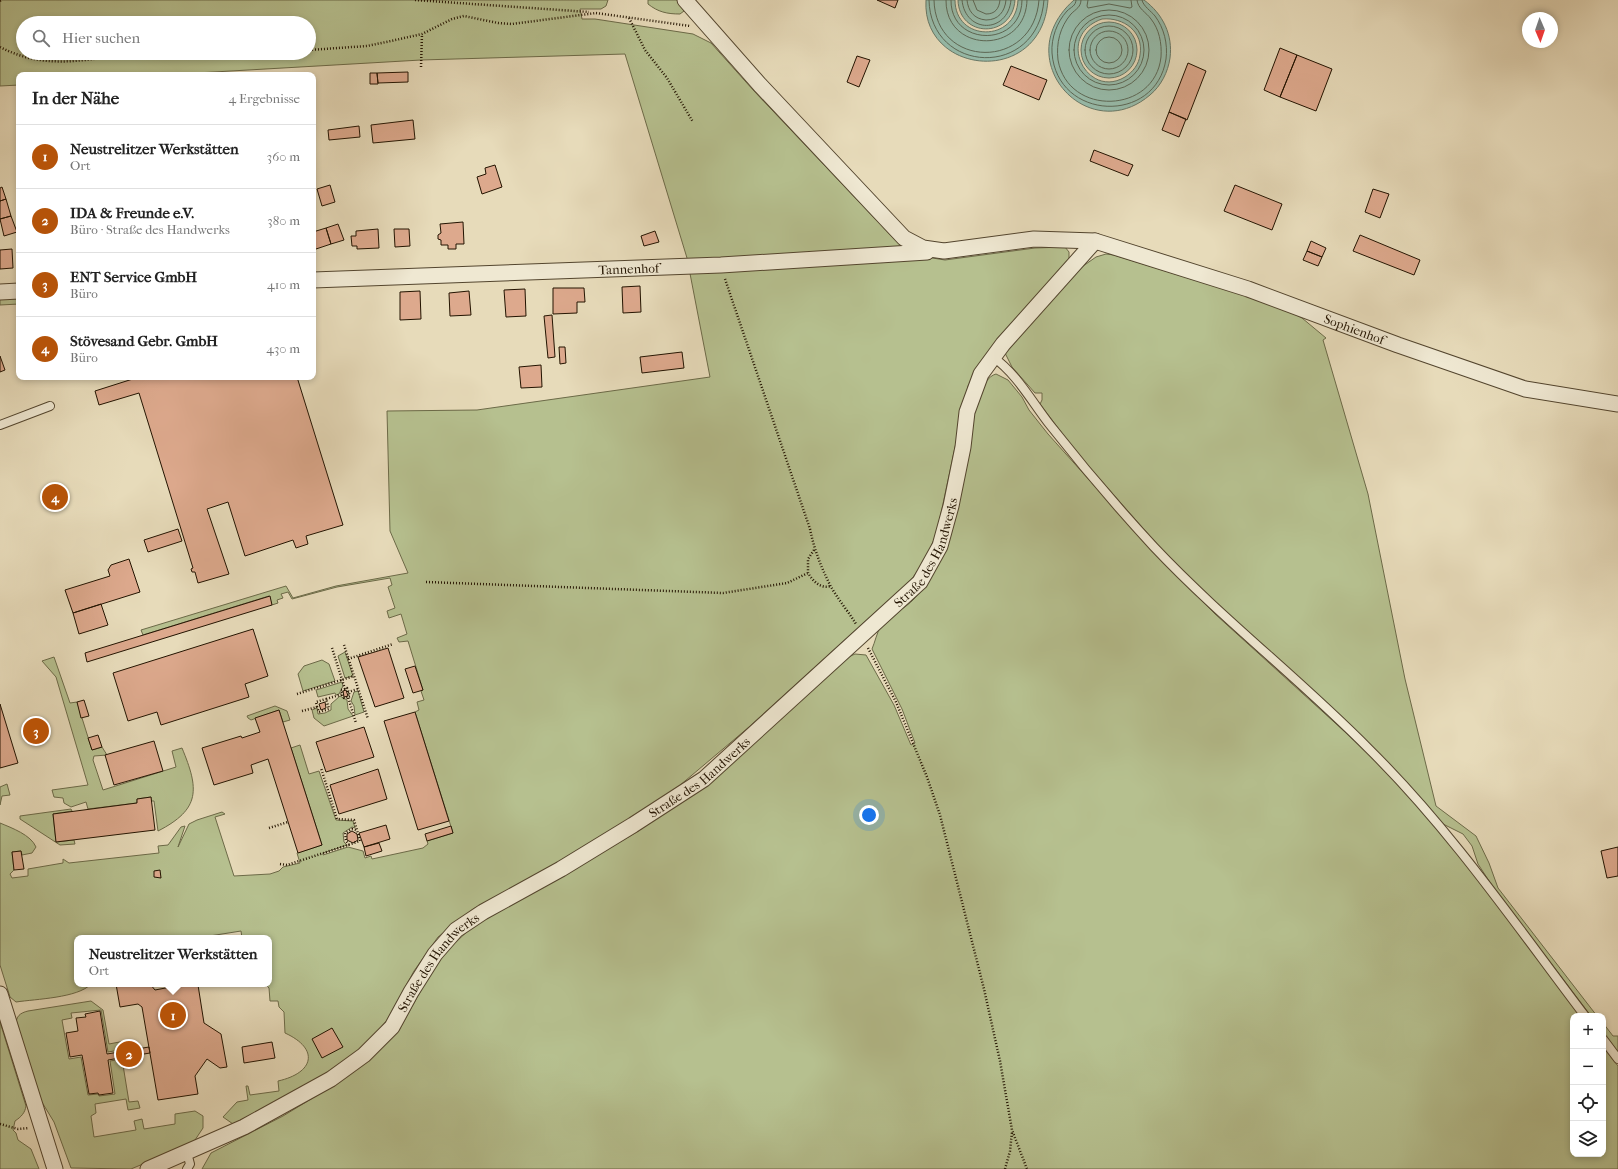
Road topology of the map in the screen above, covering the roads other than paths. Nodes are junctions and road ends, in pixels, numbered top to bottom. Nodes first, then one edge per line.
1 (685, 0) edge
2 (1095, 241) junction
3 (944, 251) junction
4 (316, 280) edge
5 (16, 291) edge
6 (0, 292) edge
7 (993, 357) junction
8 (1618, 404) edge
9 (50, 406) dead end
10 (0, 425) edge
11 (0, 994) edge
12 (1583, 1013) edge
13 (1606, 1043) edge
14 (1618, 1059) edge
15 (187, 1153) junction
16 (55, 1169) edge
17 (148, 1169) edge
18 (187, 1169) edge

1 - 3 street
2 - 3 street, Sophienhof
2 - 7 street, Straße des Handwerks
2 - 8 street, Sophienhof
3 - 4 street, Tannenhof
5 - 6 street
7 - 12 lane
7 - 15 street, Straße des Handwerks
9 - 10 lane
11 - 16 street
13 - 14 lane
15 - 17 street, Straße des Handwerks
15 - 18 lane

